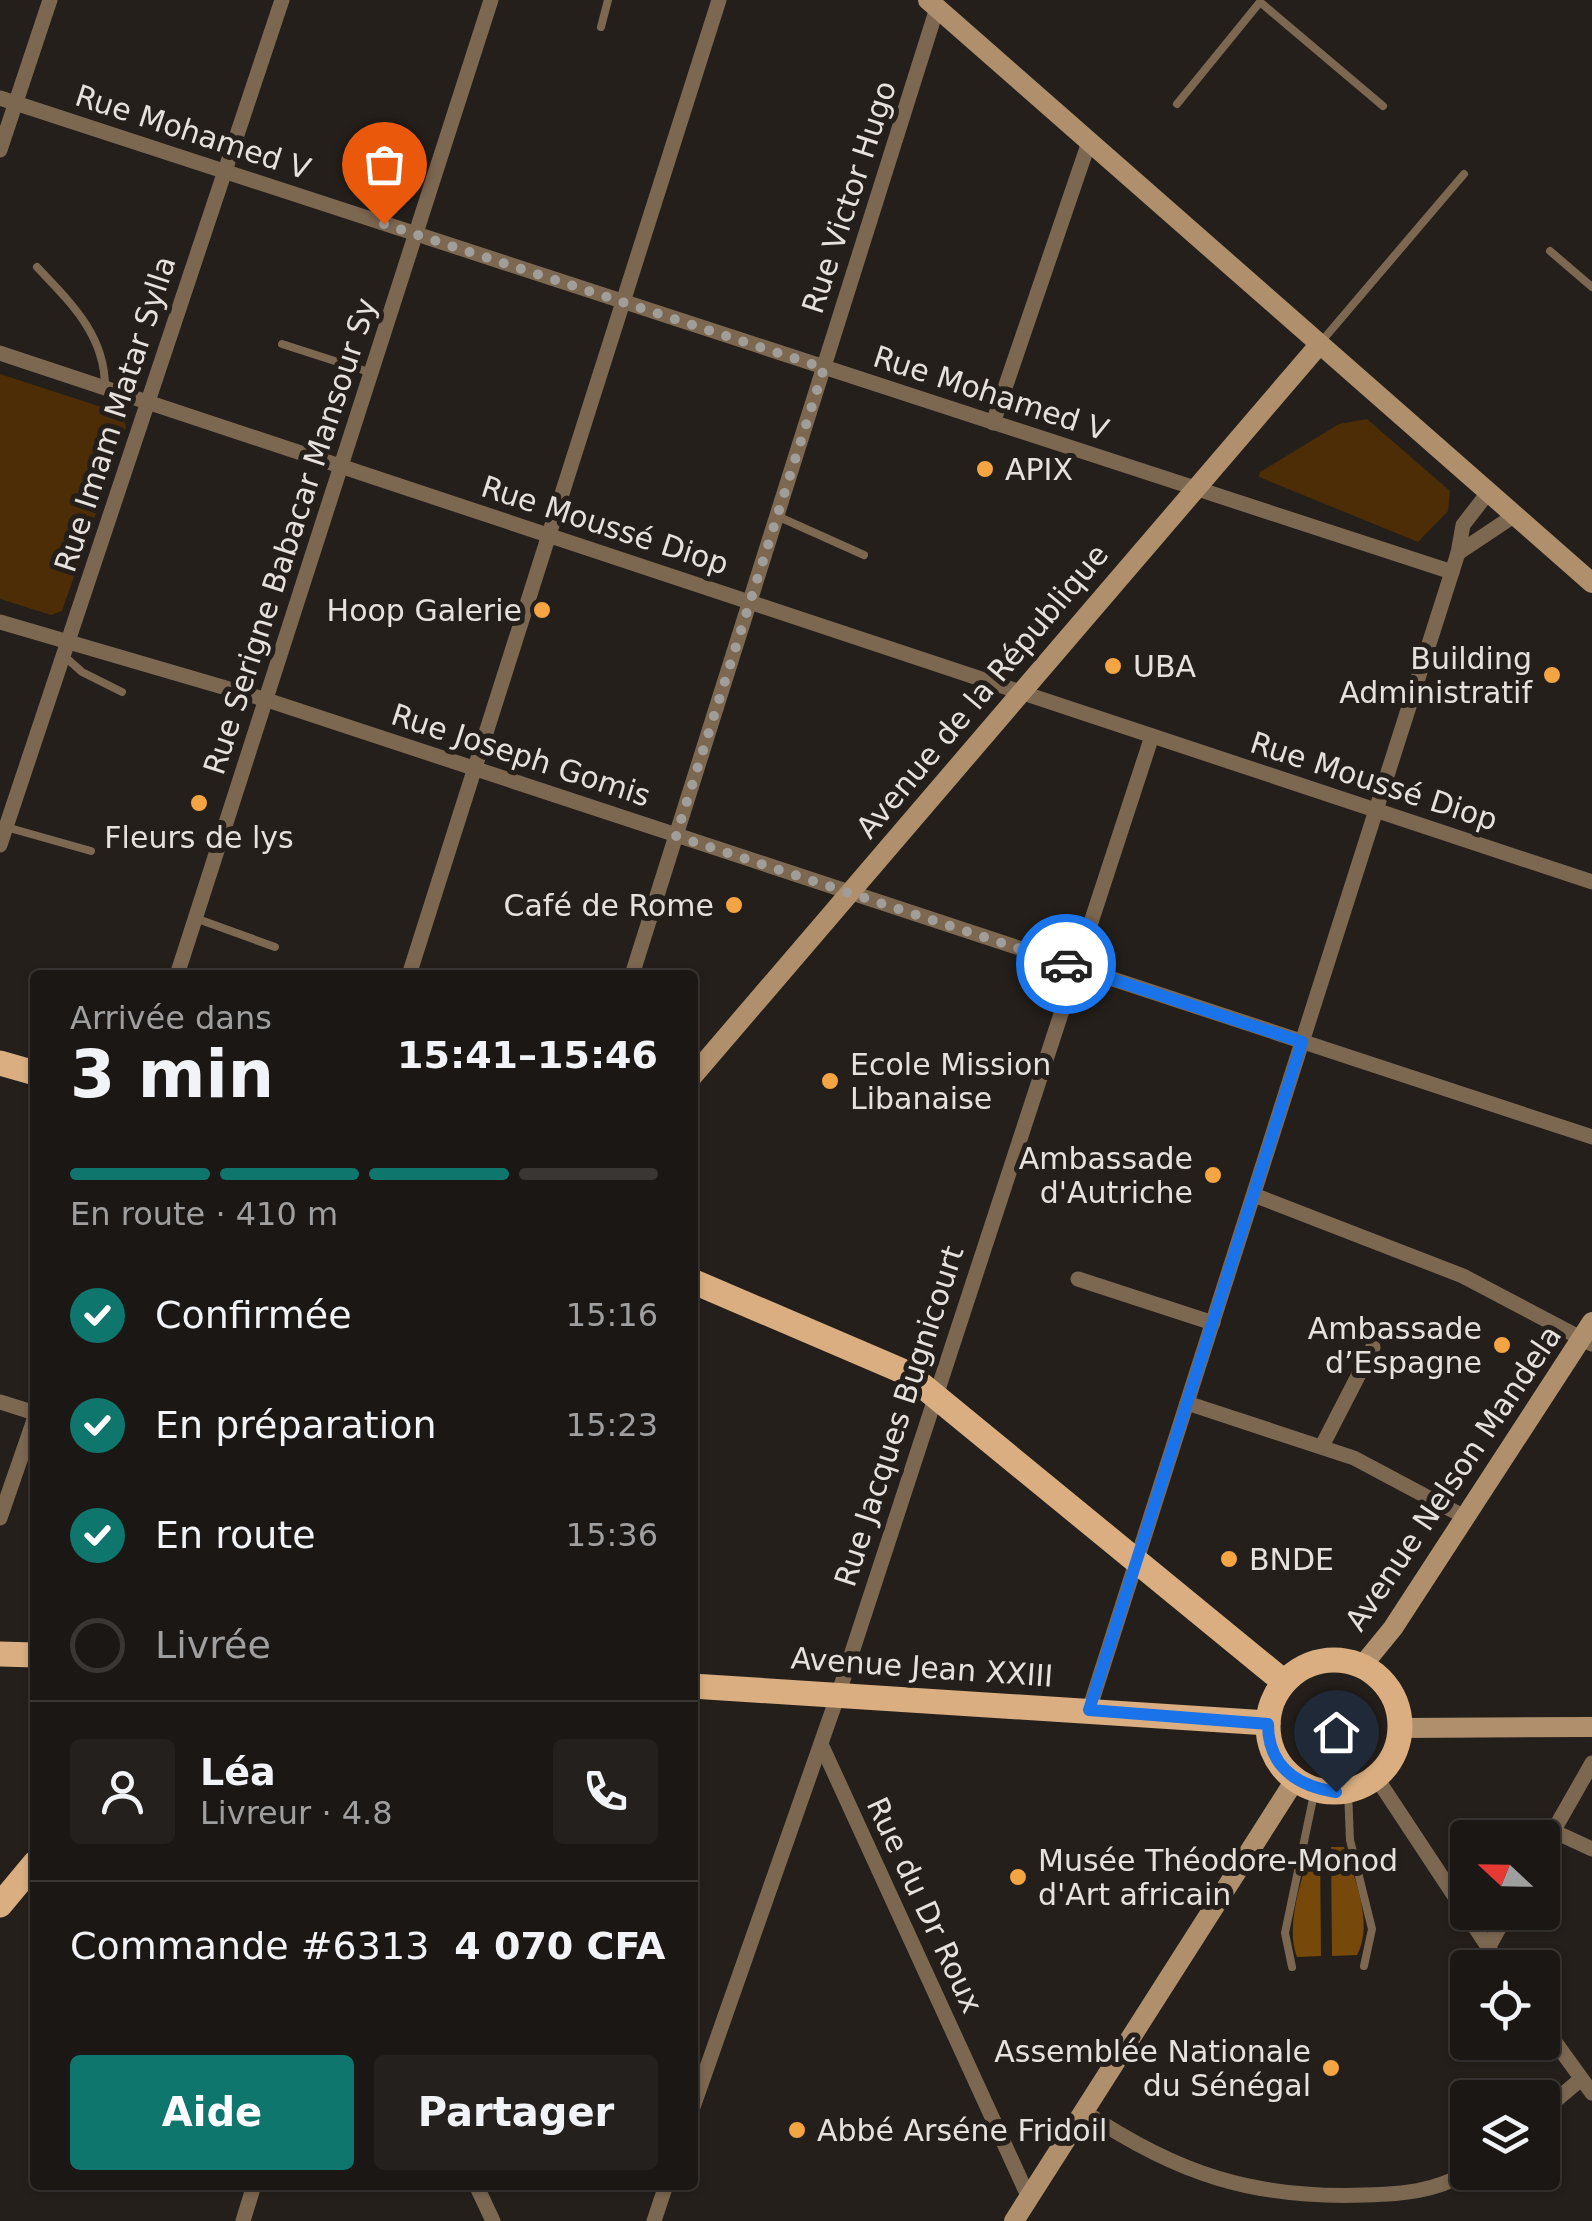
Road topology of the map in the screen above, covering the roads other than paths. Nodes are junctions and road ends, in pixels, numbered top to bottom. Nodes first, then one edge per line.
1 (50, 0) edge
2 (491, 0) edge
3 (608, 0) edge
4 (718, 0) edge
5 (275, 2) edge
6 (933, 4) edge
7 (601, 27) dead end
8 (8, 100) edge
9 (1177, 104) dead end
10 (1383, 106) dead end
11 (1089, 142) junction
12 (0, 150) edge
13 (224, 171) junction
14 (1464, 174) dead end
15 (416, 234) junction
16 (1550, 250) dead end
17 (37, 267) dead end
18 (1592, 287) edge
19 (623, 302) junction
20 (282, 344) dead end
21 (1319, 345) junction
22 (0, 352) edge
23 (824, 368) junction
24 (372, 373) junction
25 (104, 387) junction
26 (148, 402) junction
27 (993, 423) junction
28 (343, 467) junction
29 (1196, 490) junction
30 (1487, 494) junction
31 (777, 516) junction
32 (1512, 517) junction
33 (549, 535) junction
34 (1458, 553) junction
35 (864, 555) dead end
36 (1452, 572) junction
37 (1592, 582) edge
38 (750, 602) junction
39 (0, 622) edge
40 (66, 648) junction
41 (122, 692) dead end
42 (1024, 694) junction
43 (266, 700) junction
44 (1152, 736) junction
45 (474, 769) junction
46 (1376, 810) junction
47 (6, 827) junction
48 (676, 836) junction
49 (0, 845) edge
50 (91, 851) dead end
51 (1592, 882) edge
52 (853, 892) junction
53 (196, 918) junction
54 (275, 948) dead end
55 (1075, 967) junction
56 (178, 970) edge
57 (411, 970) edge
58 (634, 970) edge
59 (1302, 1042) junction
60 (0, 1063) edge
61 (698, 1070) edge
62 (30, 1072) edge
63 (1592, 1137) edge
64 (1254, 1195) junction
65 (1078, 1279) dead end
66 (698, 1283) edge
67 (1213, 1323) junction
68 (1589, 1335) edge
69 (1373, 1347) dead end
70 (935, 1393) junction
71 (0, 1402) edge
72 (1187, 1403) junction
73 (30, 1413) edge
74 (30, 1430) edge
75 (1322, 1446) junction
76 (1464, 1516) junction
77 (0, 1518) edge
78 (1136, 1562) junction
79 (0, 1654) edge
80 (30, 1655) edge
81 (1362, 1666) junction
82 (1284, 1682) junction
83 (698, 1686) edge
84 (839, 1692) junction
85 (1089, 1710) junction
86 (1268, 1724) junction
87 (1592, 1727) edge
88 (1400, 1728) junction
89 (821, 1744) junction
90 (1592, 1762) edge
91 (1376, 1776) junction
92 (1305, 1785) junction
93 (1348, 1790) junction
94 (1559, 1820) edge
95 (1560, 1834) edge
96 (1592, 1849) edge
97 (30, 1869) edge
98 (0, 1905) edge
99 (1498, 1930) edge
100 (1488, 1948) joint
101 (1364, 1966) dead end
102 (1292, 1967) dead end
103 (1560, 2049) edge
104 (1581, 2079) junction
105 (698, 2093) edge
106 (1592, 2093) edge
107 (1560, 2097) edge
108 (1085, 2112) junction
109 (1450, 2179) edge
110 (252, 2190) edge
111 (478, 2190) edge
112 (664, 2190) edge
113 (1029, 2198) junction
114 (243, 2221) edge
115 (494, 2221) edge
116 (654, 2221) edge
117 (1014, 2221) edge

1 - 8 street
2 - 15 street, Rue Serigne Babacar Mansour Sy
3 - 7 lane
4 - 19 street
5 - 13 street, Rue Imam Matar Sylla
6 - 11 street
6 - 23 street, Rue Victor Hugo
8 - 12 street
8 - 13 street, Rue Mohamed V
9 - 10 lane
11 - 21 street
11 - 27 street
13 - 15 street, Rue Mohamed V
13 - 26 street, Rue Imam Matar Sylla
14 - 21 lane
15 - 19 street, Rue Mohamed V
15 - 24 street, Rue Serigne Babacar Mansour Sy
16 - 18 lane
17 - 25 lane
19 - 23 street, Rue Mohamed V
19 - 33 street
20 - 24 lane
21 - 29 street, Avenue de la République
21 - 30 street
22 - 25 street, Rue Moussé Diop
23 - 27 street, Rue Mohamed V
23 - 31 street, Rue Victor Hugo
24 - 28 street, Rue Serigne Babacar Mansour Sy
25 - 26 street, Rue Moussé Diop
26 - 28 street, Rue Moussé Diop
26 - 40 street, Rue Imam Matar Sylla
27 - 29 street, Rue Mohamed V
28 - 33 street, Rue Moussé Diop
28 - 43 street, Rue Serigne Babacar Mansour Sy
29 - 36 street, Rue Mohamed V
29 - 42 street, Avenue de la République
30 - 32 street
30 - 34 street
31 - 35 lane
31 - 38 street, Rue Victor Hugo
32 - 34 street
32 - 37 street
33 - 38 street, Rue Moussé Diop
33 - 45 street
34 - 36 street
36 - 46 street
38 - 42 street, Rue Moussé Diop
38 - 48 street, Rue Victor Hugo
39 - 40 street, Rue Joseph Gomis
40 - 41 lane
40 - 43 street, Rue Joseph Gomis
40 - 47 street, Rue Imam Matar Sylla
42 - 44 street, Rue Moussé Diop
42 - 52 street, Avenue de la République
43 - 45 street, Rue Joseph Gomis
43 - 53 street, Rue Serigne Babacar Mansour Sy
44 - 46 street, Rue Moussé Diop
44 - 55 street, Rue Jacques Bugnicourt
45 - 48 street, Rue Joseph Gomis
45 - 57 street
46 - 51 street, Rue Moussé Diop
46 - 59 street
47 - 49 street, Rue Imam Matar Sylla
47 - 50 lane
48 - 52 street, Rue Joseph Gomis
48 - 58 street, Rue Victor Hugo
52 - 55 street, Rue Joseph Gomis
52 - 61 street, Avenue de la République
53 - 54 lane
53 - 56 street, Rue Serigne Babacar Mansour Sy
55 - 59 street, Rue Joseph Gomis
55 - 70 street, Rue Jacques Bugnicourt
59 - 63 street, Rue Joseph Gomis
59 - 64 street
60 - 62 main road
64 - 67 street
64 - 68 street
65 - 67 street
66 - 70 main road
67 - 72 street
68 - 76 street, Avenue Nelson Mandela
69 - 75 street
70 - 78 main road
70 - 84 street, Rue Jacques Bugnicourt
71 - 73 street
72 - 75 street
72 - 78 street
74 - 77 street
75 - 76 street
76 - 81 street, Avenue Nelson Mandela
78 - 82 main road
78 - 85 street
79 - 80 main road
81 - 82 main road
81 - 88 main road
82 - 86 main road
83 - 84 main road, Avenue Jean XXIII
84 - 85 main road, Avenue Jean XXIII
84 - 89 street, Rue Jacques Bugnicourt
85 - 86 main road, Avenue Jean XXIII
86 - 92 main road
87 - 88 street
88 - 91 main road
89 - 105 street, Rue Jacques Bugnicourt
89 - 113 street, Rue du Dr Roux
90 - 94 street
91 - 93 main road
91 - 100 street
92 - 93 main road
92 - 102 lane
92 - 108 street
93 - 101 lane
95 - 96 street
97 - 98 main road
99 - 100 street
103 - 104 street
104 - 106 street
104 - 107 street
108 - 109 street
108 - 113 street
110 - 114 street
111 - 115 street
112 - 116 street
113 - 117 street

